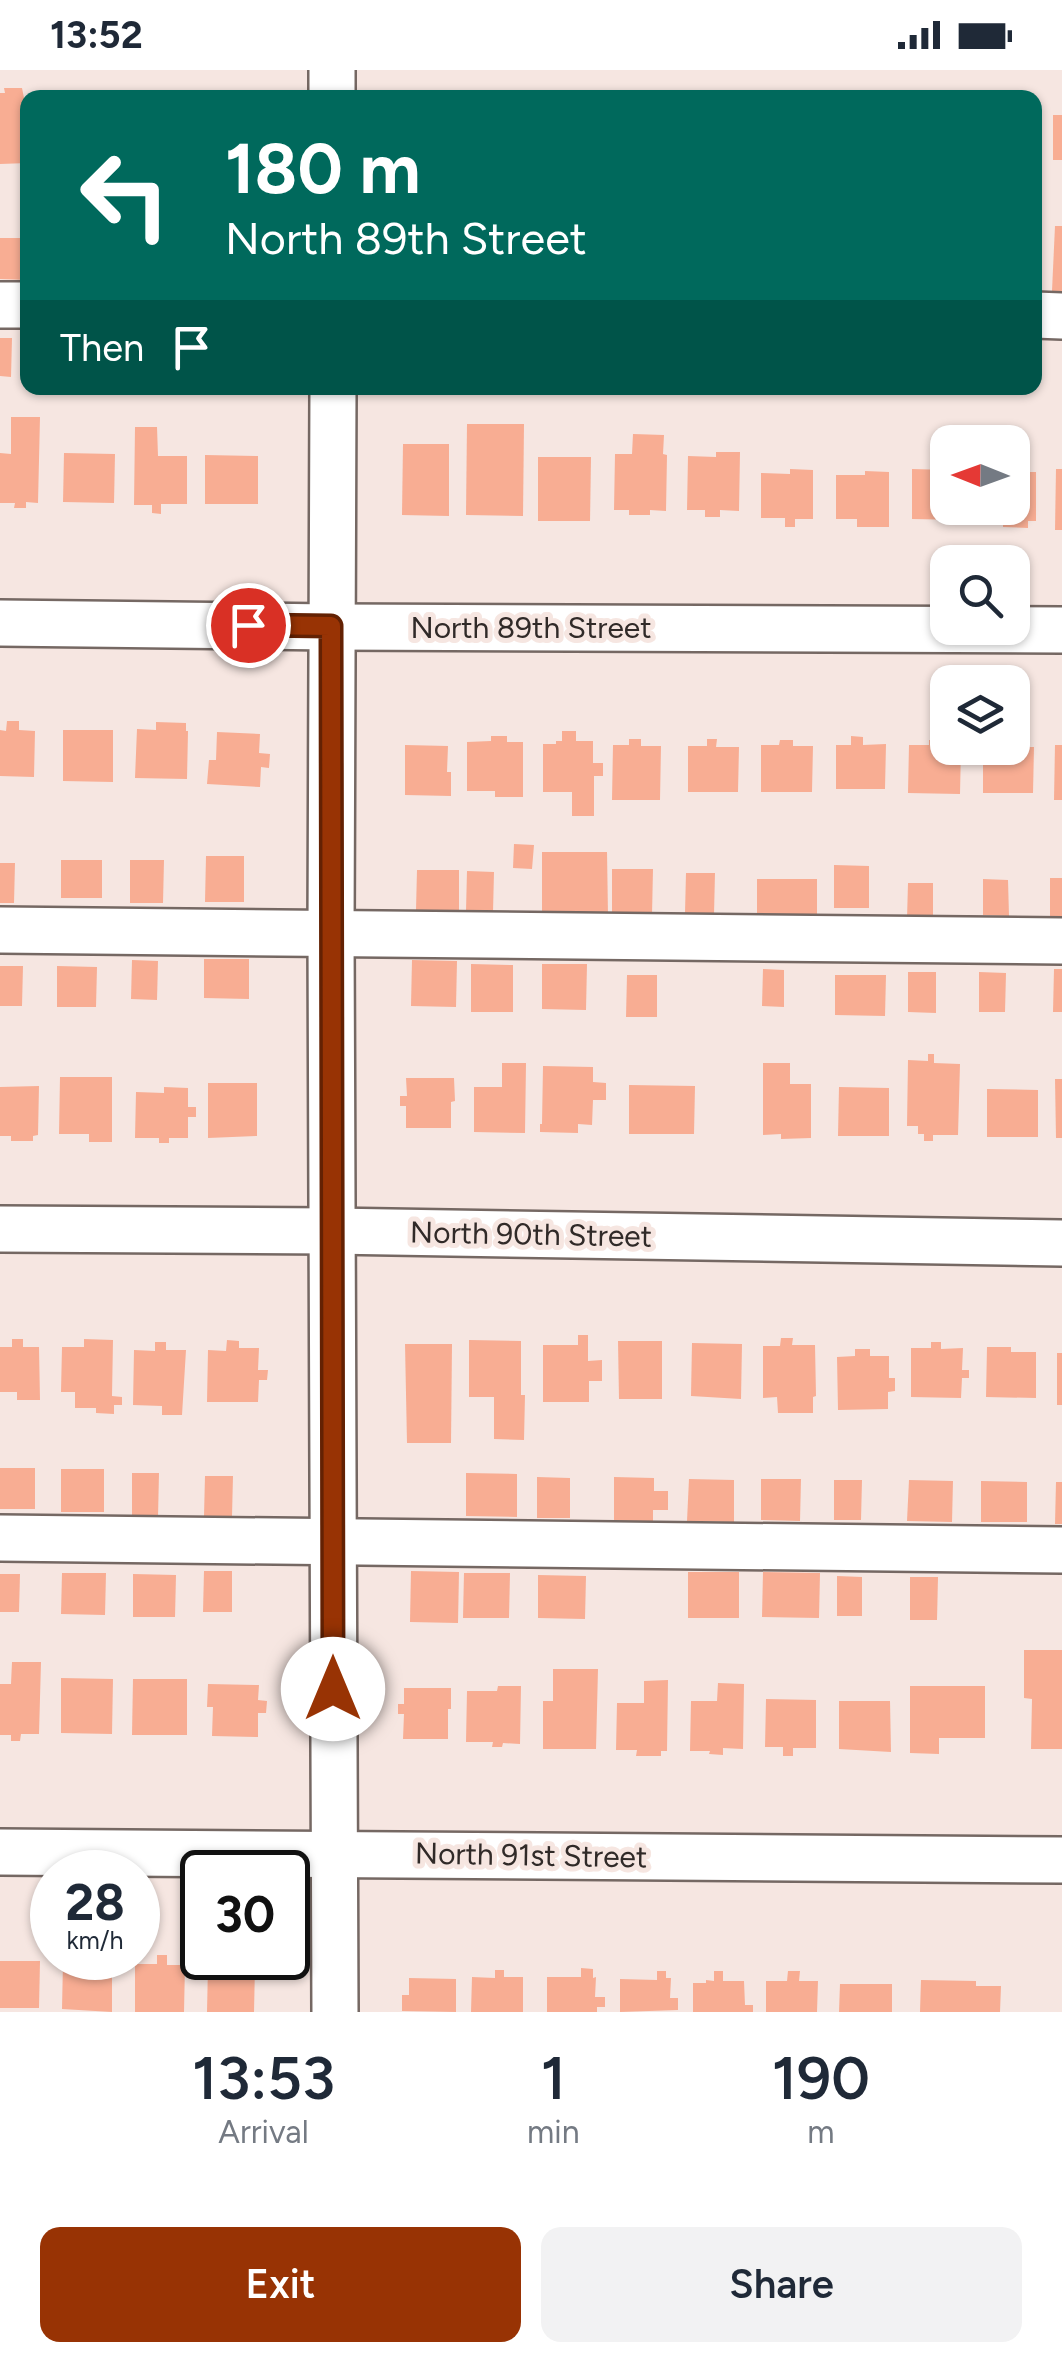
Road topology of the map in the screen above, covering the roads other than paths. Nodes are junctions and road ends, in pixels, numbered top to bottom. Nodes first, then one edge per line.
1 (332, 395) edge
2 (0, 622) edge
3 (331, 626) junction
4 (1062, 630) edge
5 (0, 930) edge
6 (331, 933) junction
7 (1062, 941) edge
8 (0, 1229) edge
9 (332, 1231) junction
10 (1062, 1243) edge
11 (0, 1538) edge
12 (332, 1540) junction
13 (1062, 1550) edge
14 (0, 1852) edge
15 (334, 1853) junction
16 (1062, 1860) edge
17 (335, 2012) edge

1 - 3 street
2 - 3 street, North 89th Street
3 - 4 street, North 89th Street
3 - 6 street
5 - 6 street
6 - 7 street
6 - 9 street
8 - 9 street, North 90th Street
9 - 10 street, North 90th Street
9 - 12 street
11 - 12 street
12 - 13 street
12 - 15 street
14 - 15 street, North 91st Street
15 - 16 street, North 91st Street
15 - 17 street

